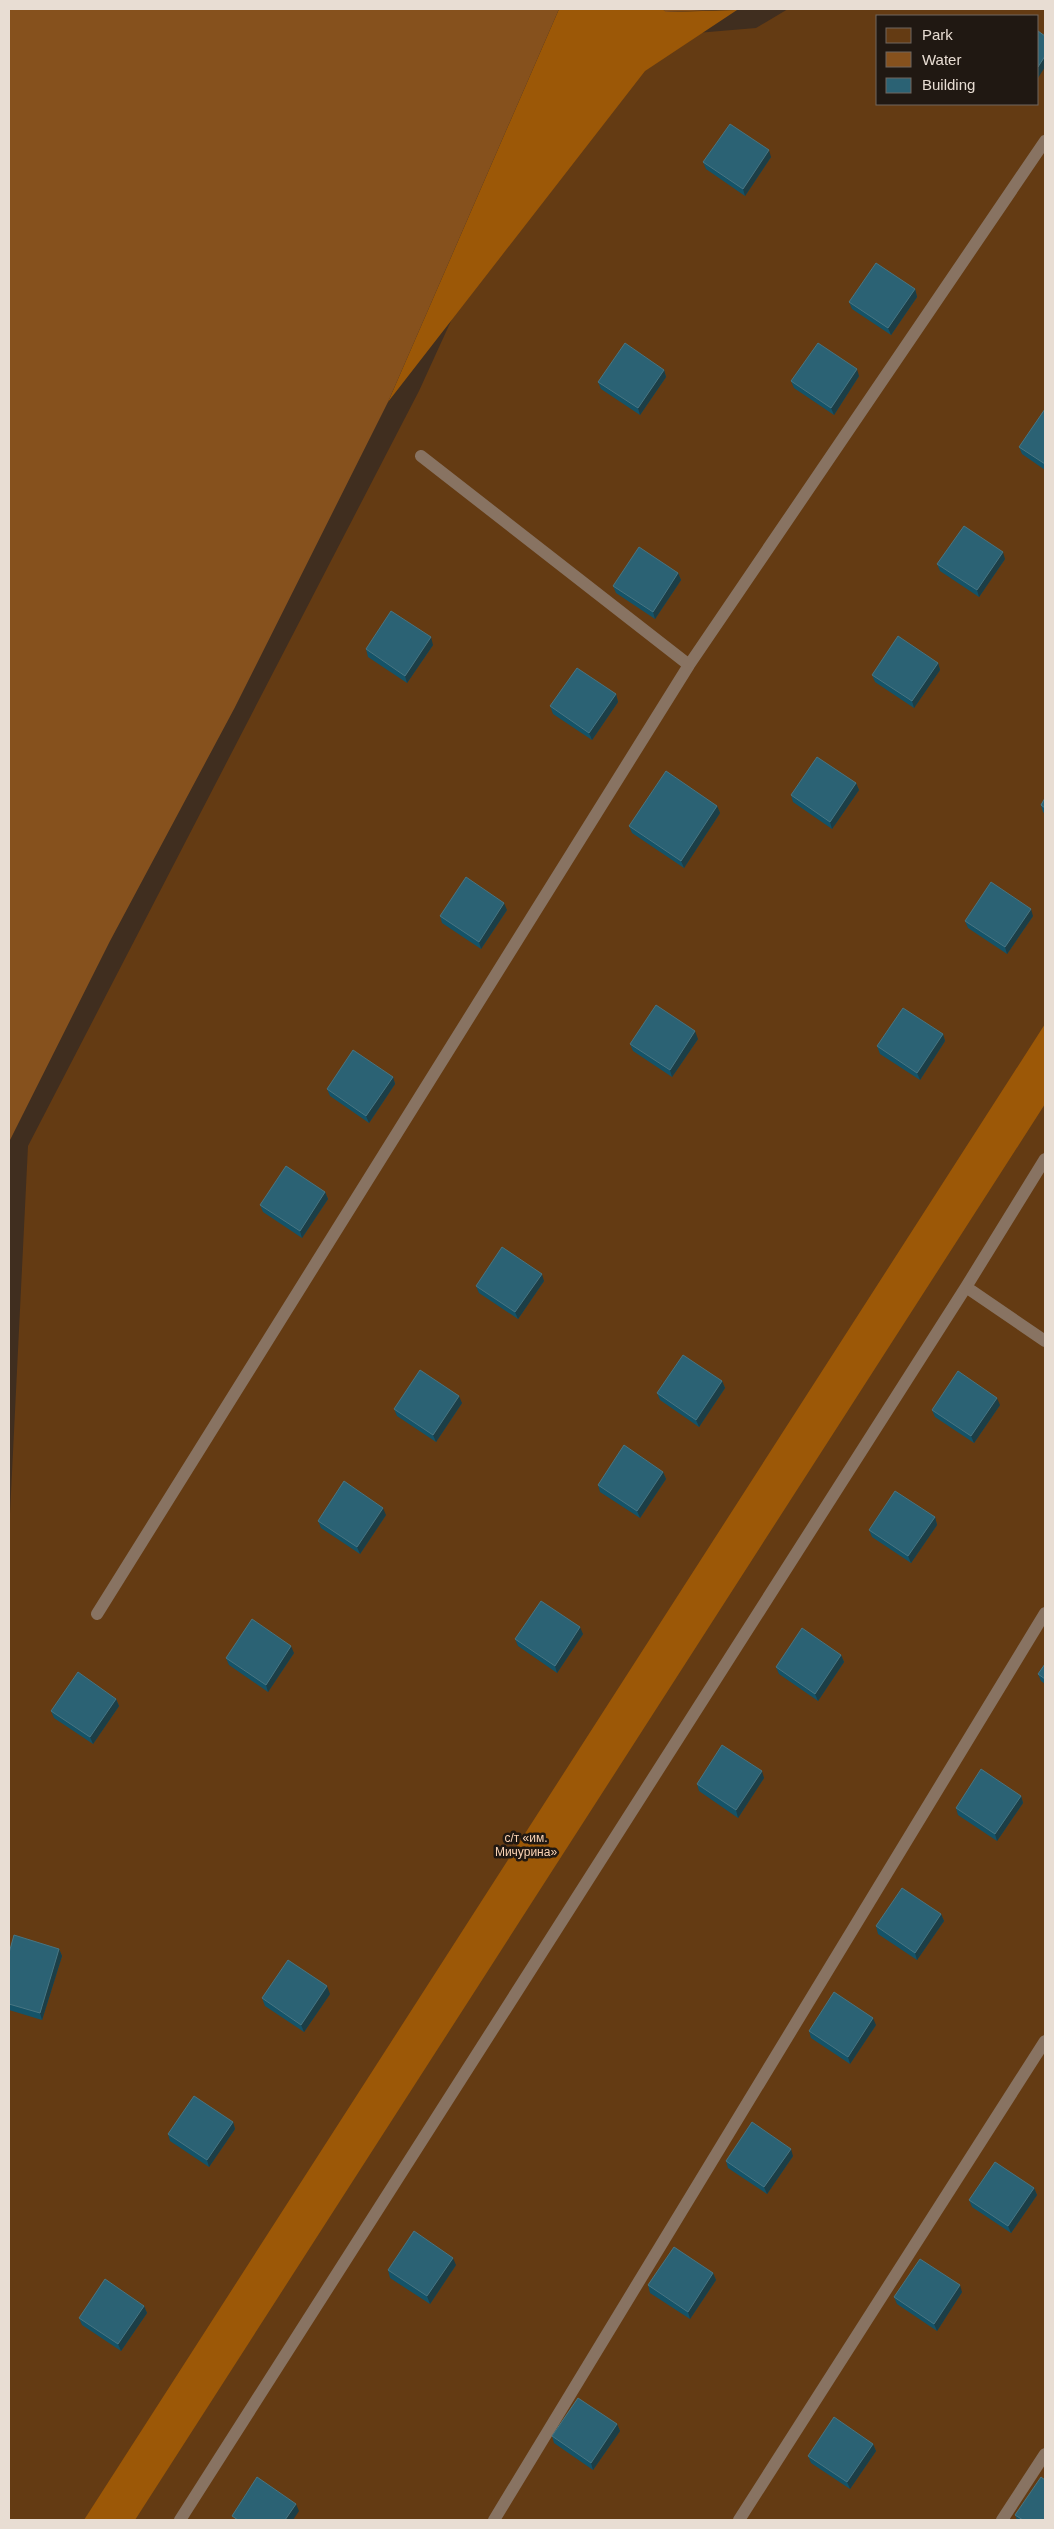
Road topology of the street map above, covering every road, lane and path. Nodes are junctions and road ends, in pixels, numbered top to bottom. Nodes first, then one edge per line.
1 (1045, 142) edge
2 (422, 456) dead end
3 (690, 665) junction
4 (1045, 1159) edge
5 (966, 1287) junction
6 (1045, 1341) edge
7 (1045, 1613) edge
8 (97, 1614) dead end
9 (1045, 2041) edge
10 (1045, 2454) edge
11 (180, 2520) edge
12 (494, 2520) edge
13 (738, 2520) edge
14 (1002, 2520) edge

1 - 3 lane
2 - 3 lane
3 - 8 lane
4 - 5 lane
5 - 6 lane
5 - 11 lane
7 - 12 lane
9 - 13 lane
10 - 14 lane

